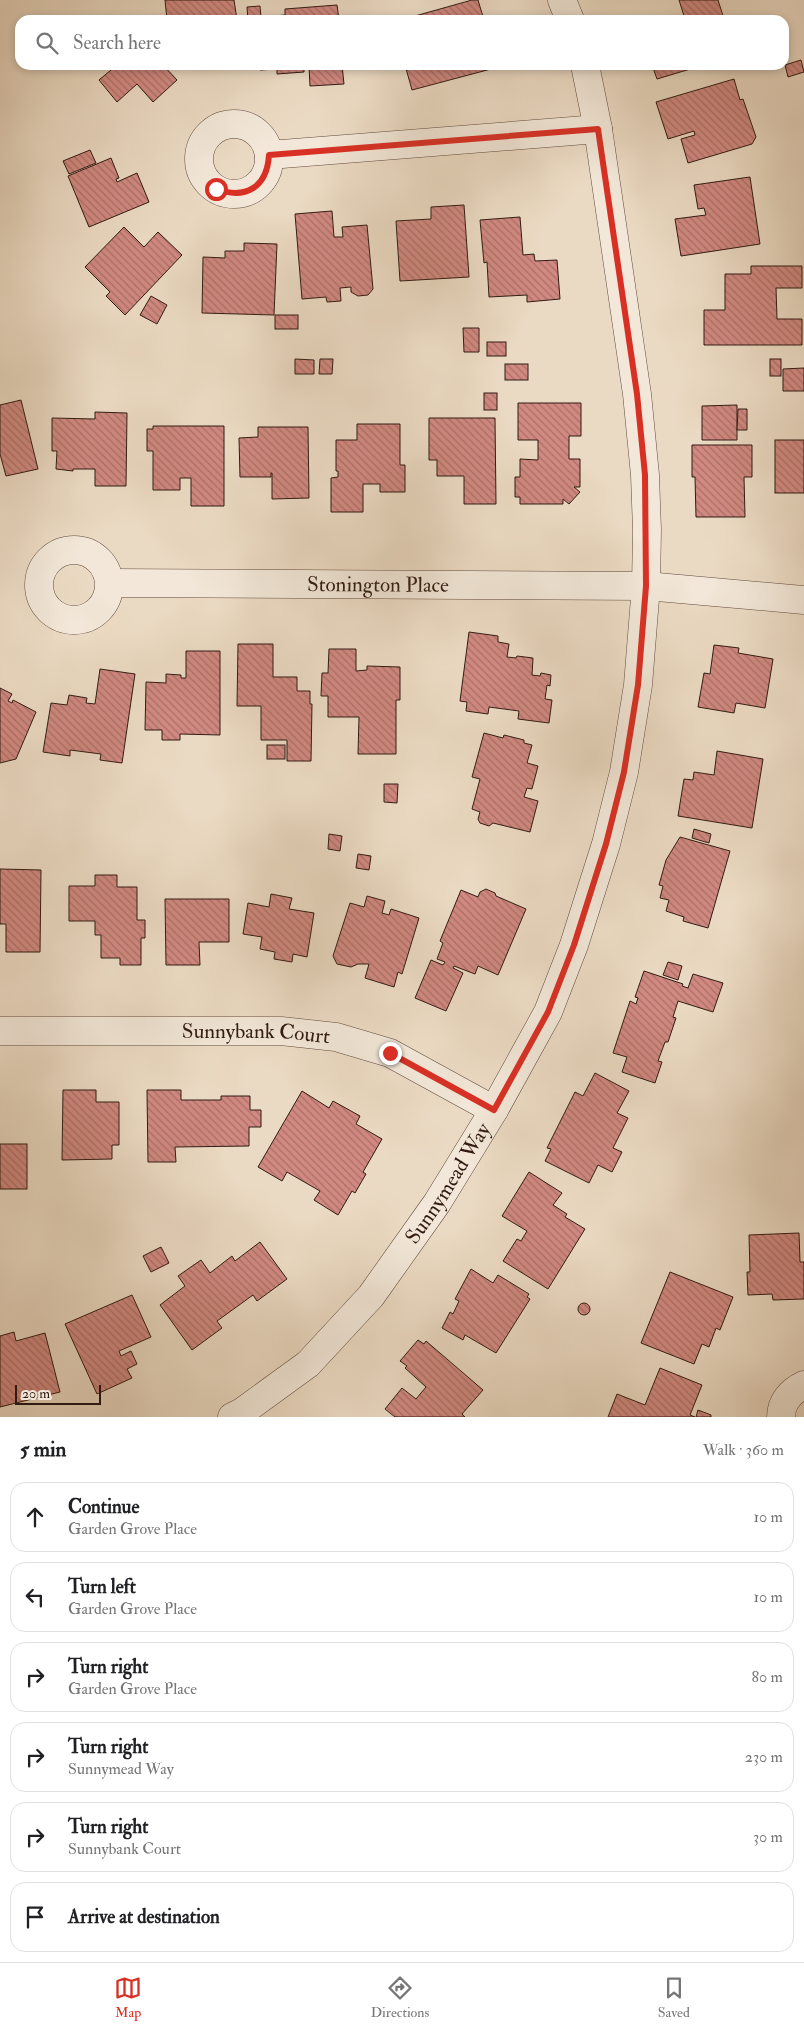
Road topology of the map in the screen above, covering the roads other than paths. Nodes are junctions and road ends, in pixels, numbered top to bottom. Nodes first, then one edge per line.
1 (562, 0) edge
2 (568, 15) edge
3 (586, 70) edge
4 (598, 129) junction
5 (269, 155) dead end
6 (110, 583) dead end
7 (646, 586) junction
8 (804, 600) edge
9 (0, 1031) edge
10 (494, 1110) junction
11 (804, 1385) edge
12 (232, 1417) edge
13 (781, 1417) edge

1 - 2 street
3 - 4 street, Sunnymead Way
4 - 5 street
4 - 7 street, Sunnymead Way
6 - 7 street, Stonington Place
7 - 8 street, Stonington Place
7 - 10 street, Sunnymead Way
9 - 10 street, Sunnybank Court
10 - 12 street, Sunnymead Way
11 - 13 street

